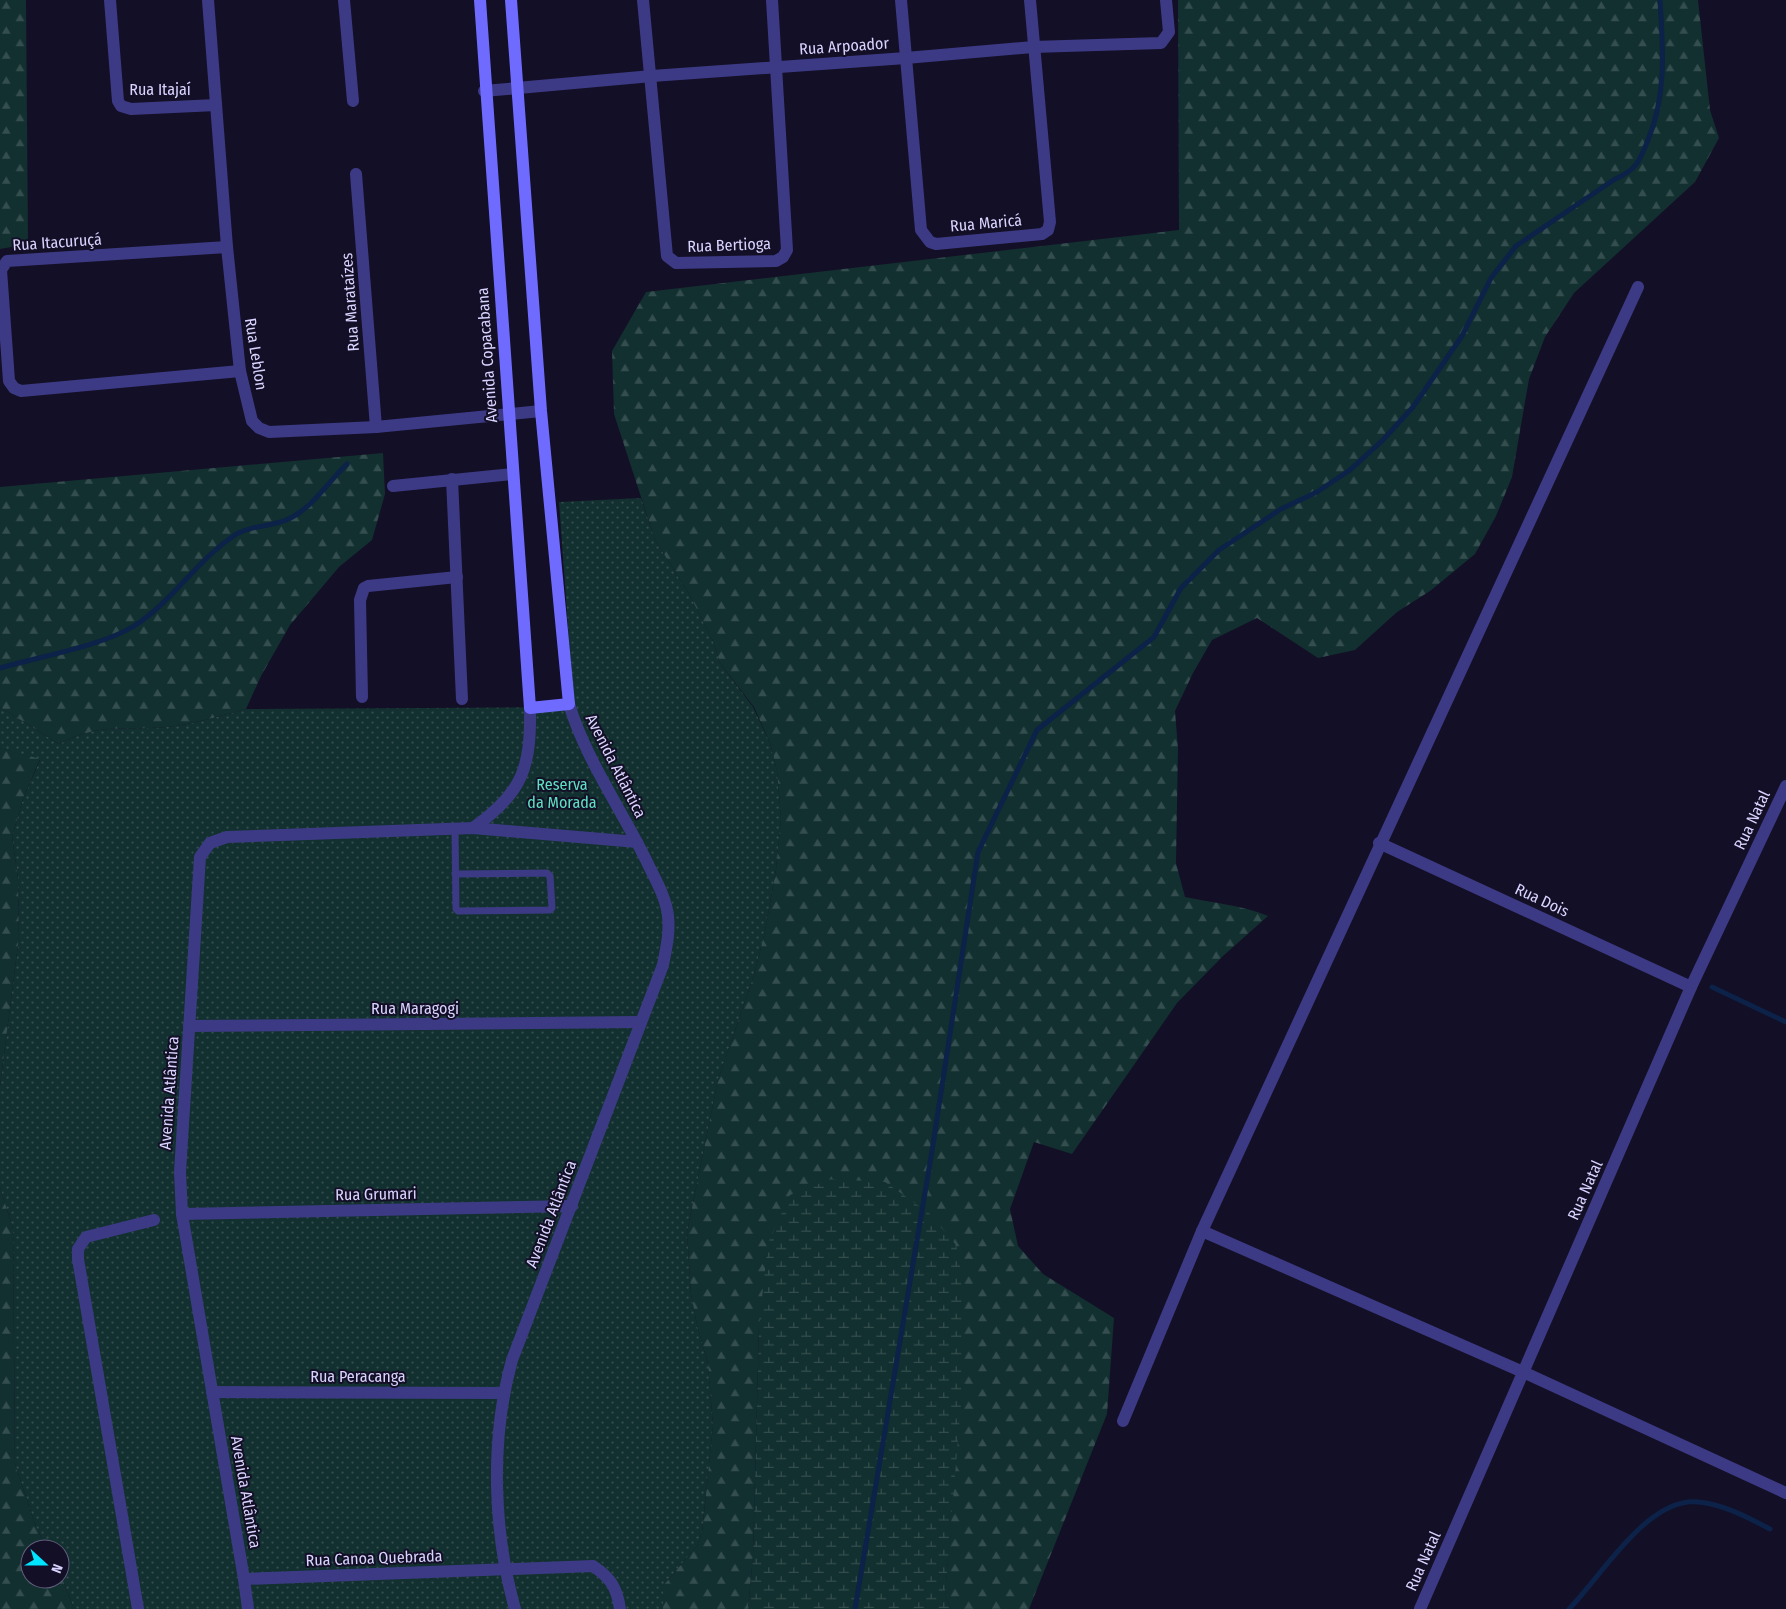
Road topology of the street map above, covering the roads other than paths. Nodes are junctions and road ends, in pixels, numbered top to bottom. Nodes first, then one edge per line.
1 (110, 0) edge
2 (208, 0) edge
3 (344, 0) edge
4 (480, 0) edge
5 (511, 0) edge
6 (644, 0) edge
7 (772, 0) edge
8 (901, 0) edge
9 (1030, 0) edge
10 (1166, 0) edge
11 (1033, 47) junction
12 (906, 58) junction
13 (777, 67) junction
14 (652, 76) junction
15 (516, 88) junction
16 (484, 91) junction
17 (353, 102) dead end
18 (216, 105) junction
19 (356, 174) dead end
20 (227, 247) junction
21 (1638, 288) dead end
22 (240, 370) junction
23 (541, 410) junction
24 (508, 412) junction
25 (376, 427) junction
26 (513, 474) junction
27 (452, 479) junction
28 (393, 486) dead end
29 (456, 577) junction
30 (362, 697) dead end
31 (462, 699) dead end
32 (569, 704) junction
33 (530, 708) junction
34 (1786, 786) edge
35 (474, 828) junction
36 (455, 829) junction
37 (638, 842) junction
38 (1379, 843) junction
39 (455, 874) junction
40 (1691, 987) junction
41 (642, 1022) junction
42 (189, 1026) junction
43 (572, 1206) junction
44 (182, 1214) junction
45 (154, 1220) dead end
46 (1202, 1230) junction
47 (1523, 1372) junction
48 (212, 1392) junction
49 (503, 1393) junction
50 (1123, 1421) dead end
51 (1786, 1492) edge
52 (504, 1569) junction
53 (244, 1579) junction
54 (138, 1609) edge
55 (248, 1609) edge
56 (515, 1609) edge
57 (620, 1609) edge
58 (1420, 1609) edge

1 - 18 street, Rua Itajaí
2 - 18 street, Rua Leblon
3 - 17 street
4 - 16 street, Avenida Copacabana
5 - 15 street
6 - 14 street
7 - 13 street
8 - 12 street
9 - 11 street
10 - 11 street, Rua Arpoador
11 - 12 street, Rua Arpoador
11 - 12 street, Rua Maricá
12 - 13 street, Rua Arpoador
13 - 14 street, Rua Arpoador
13 - 14 street, Rua Bertioga
14 - 15 street, Rua Arpoador
15 - 16 street, Rua Arpoador
15 - 23 street
16 - 24 street, Avenida Copacabana
18 - 20 street, Rua Leblon
19 - 25 street, Rua Marataízes
20 - 22 street, Rua Leblon
20 - 22 street, Rua Itacuruçá
21 - 38 street
22 - 25 street, Rua Leblon
23 - 24 street, Rua Leblon
23 - 32 street
24 - 25 street, Rua Leblon
24 - 26 street, Avenida Copacabana
26 - 27 street
26 - 33 street, Avenida Copacabana
27 - 28 street
27 - 29 street
29 - 30 street
29 - 31 street
32 - 33 street
32 - 37 street, Avenida Atlântica
33 - 35 street
34 - 40 street, Rua Natal
35 - 36 street, Avenida Atlântica
35 - 37 street, Avenida Atlântica
36 - 39 lane
36 - 42 street, Avenida Atlântica
37 - 41 street, Avenida Atlântica
38 - 40 street, Rua Dois
38 - 46 street
39 - 39 lane
40 - 47 street, Rua Natal
41 - 42 street, Rua Maragogi
41 - 43 street, Avenida Atlântica
42 - 44 street, Avenida Atlântica
43 - 44 street, Rua Grumari
43 - 49 street, Avenida Atlântica
44 - 48 street, Avenida Atlântica
45 - 54 street
46 - 47 street
46 - 50 street
47 - 51 street
47 - 58 street, Rua Natal
48 - 49 street, Rua Peracanga
48 - 53 street, Avenida Atlântica
49 - 52 street, Avenida Atlântica
52 - 53 street, Rua Canoa Quebrada
52 - 56 street, Avenida Atlântica
52 - 57 street, Rua Canoa Quebrada
53 - 55 street, Avenida Atlântica

